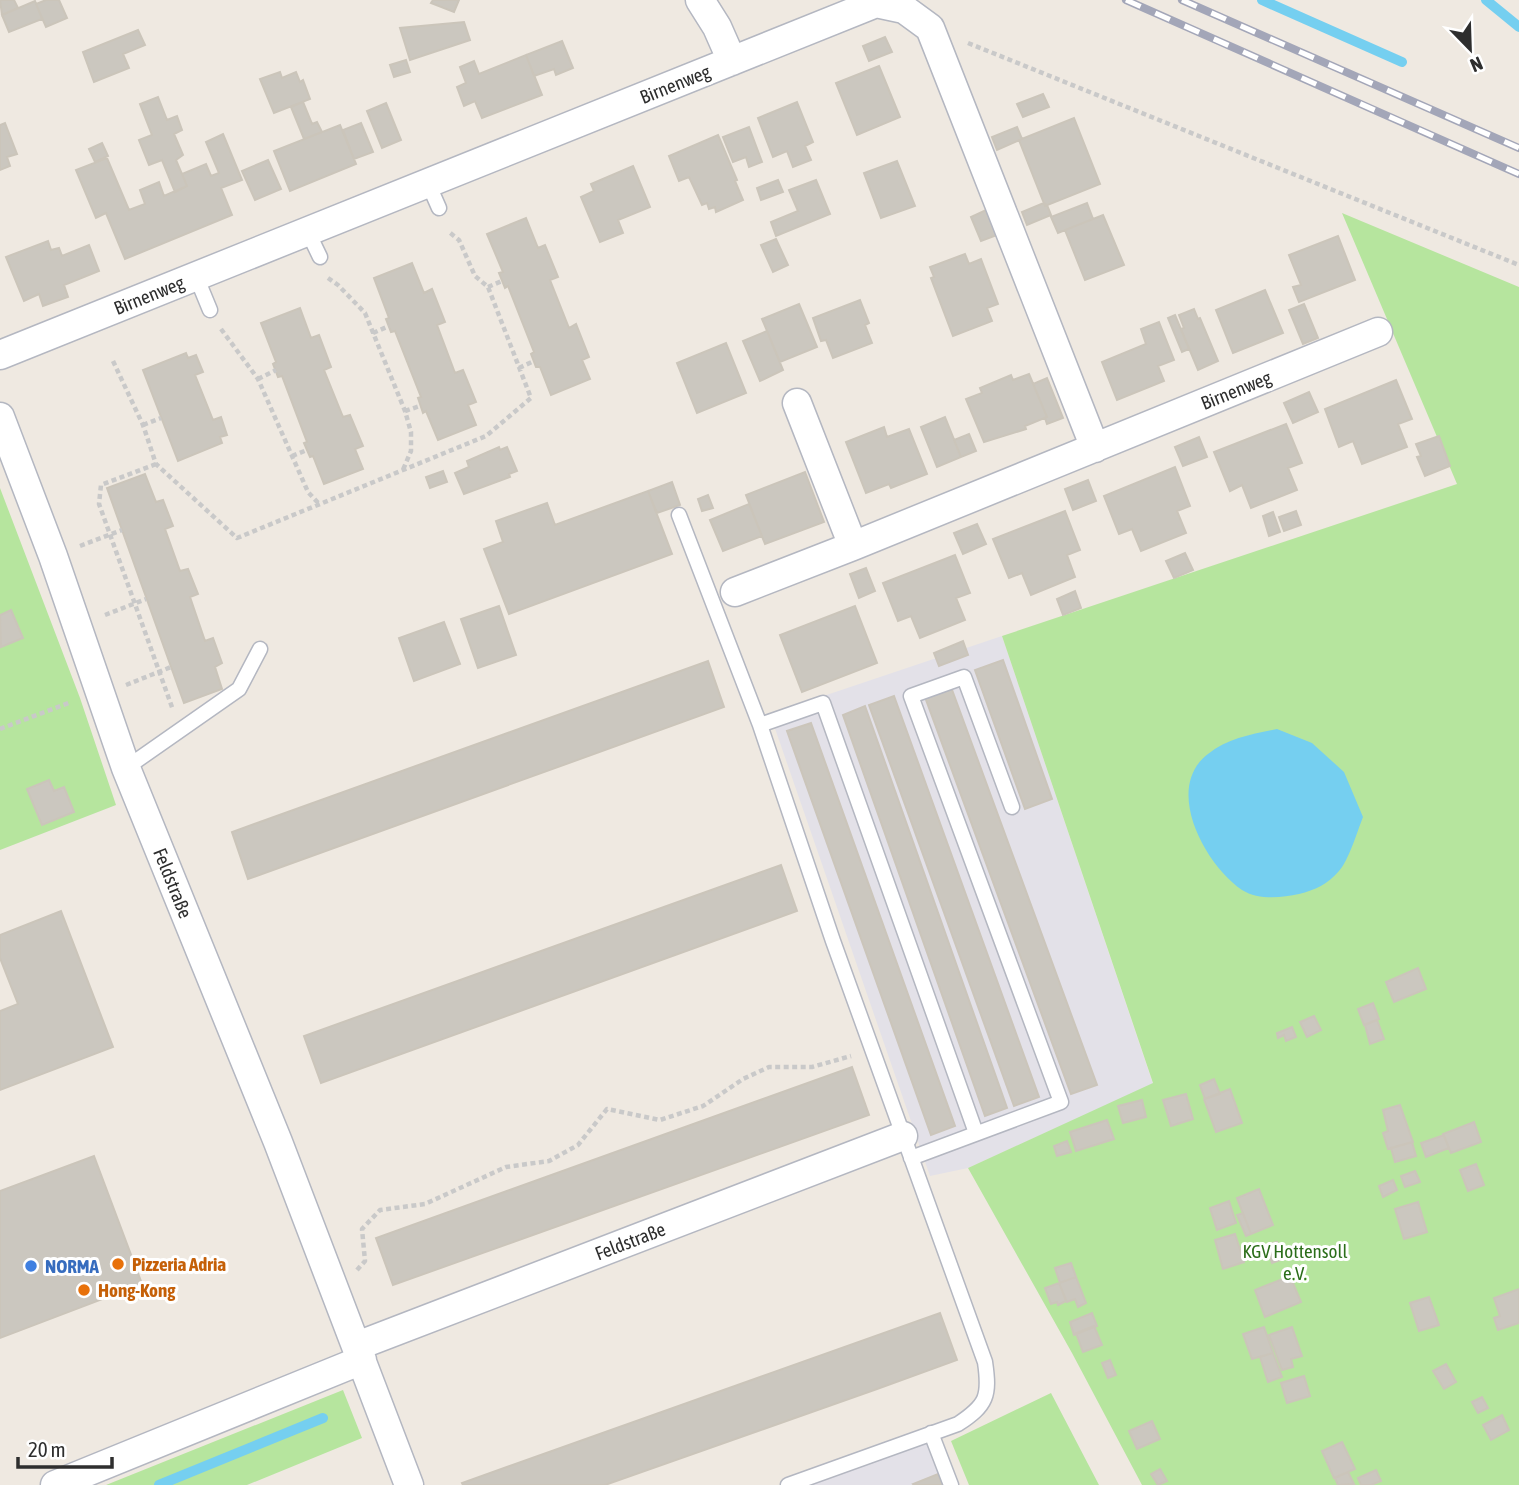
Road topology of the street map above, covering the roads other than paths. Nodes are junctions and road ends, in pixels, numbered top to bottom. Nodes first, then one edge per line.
1 (700, 0) edge
2 (732, 61) junction
3 (196, 276) junction
4 (210, 310) dead end
5 (1378, 332) dead end
6 (0, 355) edge
7 (797, 403) dead end
8 (0, 417) edge
9 (1094, 448) junction
10 (679, 515) dead end
11 (853, 546) junction
12 (735, 592) dead end
13 (260, 649) dead end
14 (760, 725) junction
15 (127, 768) junction
16 (1012, 807) dead end
17 (976, 1133) junction
18 (907, 1147) junction
19 (359, 1353) junction
20 (931, 1433) junction
21 (55, 1485) edge
22 (409, 1485) edge
23 (788, 1485) edge
24 (951, 1485) edge

1 - 2 street
2 - 3 street, Birnenweg
2 - 9 street, Birnenweg
3 - 4 lane
3 - 6 street, Birnenweg
5 - 9 street, Birnenweg
7 - 11 street
8 - 15 street, Feldstraße
9 - 11 street, Birnenweg
10 - 14 lane
11 - 12 street, Birnenweg
13 - 15 lane
14 - 17 lane
14 - 18 lane
15 - 19 street, Feldstraße
16 - 17 lane
17 - 18 lane
18 - 19 street, Feldstraße
18 - 20 lane
19 - 21 street, Feldstraße
19 - 22 street, Feldstraße
20 - 23 lane
20 - 24 lane

